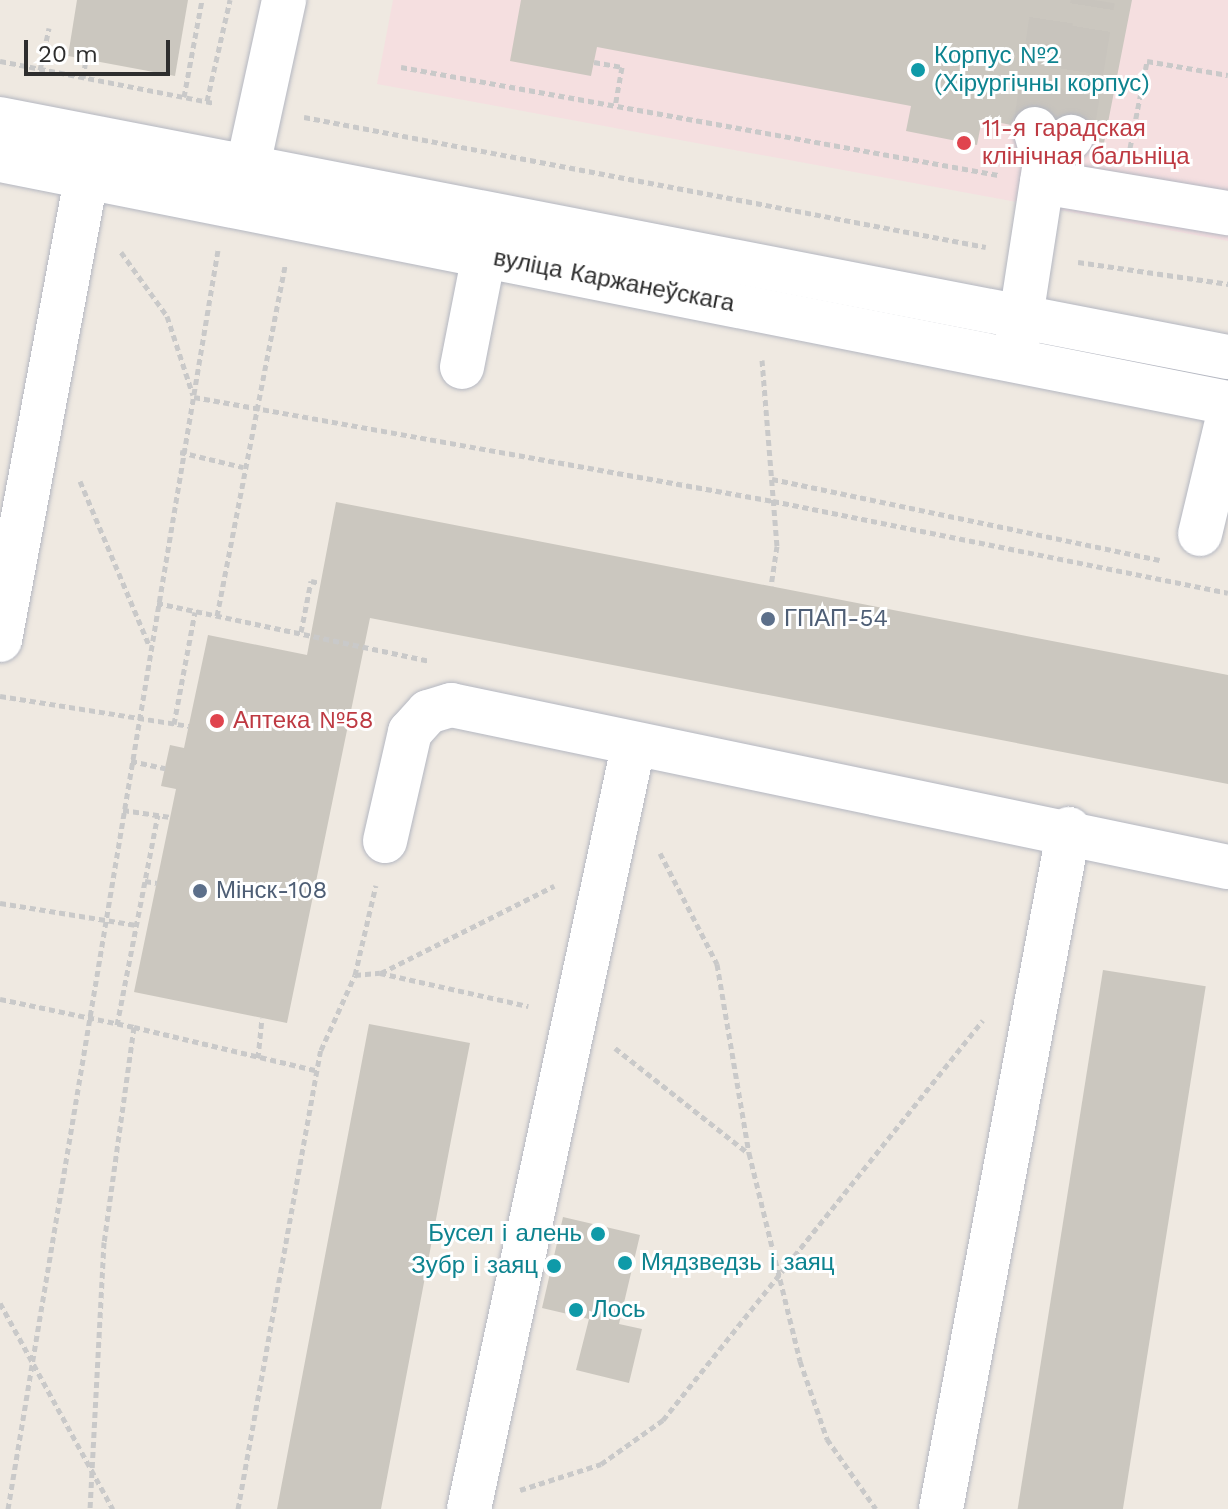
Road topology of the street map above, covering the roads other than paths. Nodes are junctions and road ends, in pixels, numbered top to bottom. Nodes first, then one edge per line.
1 (284, 0) edge
2 (0, 119) edge
3 (0, 160) edge
4 (87, 173) junction
5 (236, 201) junction
6 (492, 211) junction
7 (1228, 213) edge
8 (485, 256) junction
9 (1021, 314) junction
10 (1228, 357) edge
11 (1014, 361) junction
12 (462, 367) dead end
13 (1228, 403) edge
14 (1228, 417) edge
15 (1184, 548) road end
16 (0, 640) edge
17 (633, 747) junction
18 (1069, 829) junction
19 (385, 841) road end
20 (1228, 867) edge
21 (469, 1509) edge
22 (941, 1509) edge

1 - 5 street
2 - 4 street, вуліца Каржанеўскага
3 - 4 street, вуліца Каржанеўскага
4 - 5 street, вуліца Каржанеўскага
4 - 16 street
5 - 6 street, вуліца Каржанеўскага
5 - 8 street, вуліца Каржанеўскага
6 - 8 street
6 - 9 street, вуліца Каржанеўскага
7 - 9 street
8 - 11 street, вуліца Каржанеўскага
8 - 12 street
9 - 10 street, вуліца Каржанеўскага
9 - 11 street
11 - 13 street, вуліца Каржанеўскага
14 - 15 street
17 - 18 street
17 - 19 street
17 - 21 street
18 - 20 street
18 - 22 street

